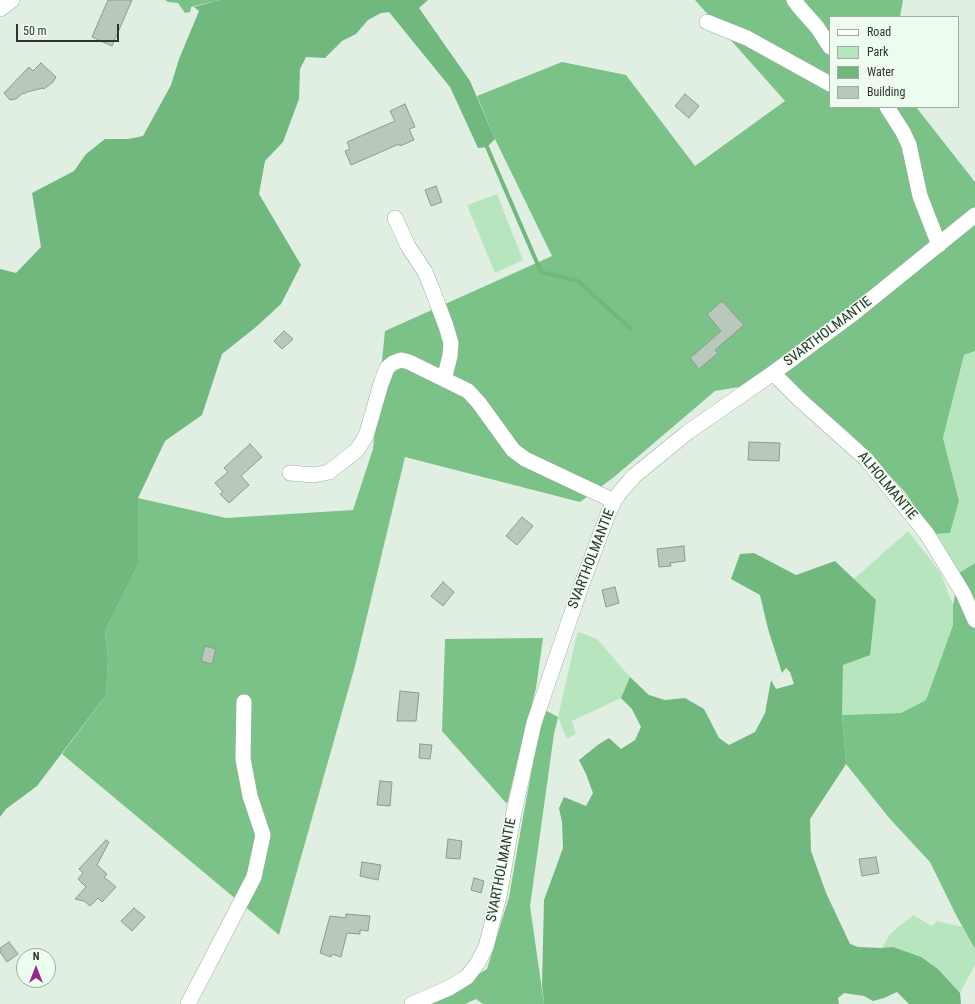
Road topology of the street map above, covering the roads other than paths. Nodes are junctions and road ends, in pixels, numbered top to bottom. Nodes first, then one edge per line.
1 (12, 0) edge
2 (797, 4) edge
3 (0, 9) edge
4 (707, 22) dead end
5 (829, 46) edge
6 (829, 83) edge
7 (888, 108) edge
8 (975, 215) edge
9 (395, 218) dead end
10 (939, 245) junction
11 (773, 373) junction
12 (444, 379) junction
13 (290, 473) dead end
14 (614, 501) junction
15 (975, 620) edge
16 (244, 702) dead end
17 (188, 1004) edge
18 (412, 1004) edge

1 - 3 street
2 - 5 street
4 - 6 street
7 - 10 street
8 - 10 street, SVARTHOLMANTIE
9 - 12 street
10 - 11 street, SVARTHOLMANTIE
11 - 14 street, SVARTHOLMANTIE
11 - 15 street, ALHOLMANTIE
12 - 13 street
12 - 14 street
14 - 18 street, SVARTHOLMANTIE
16 - 17 street

